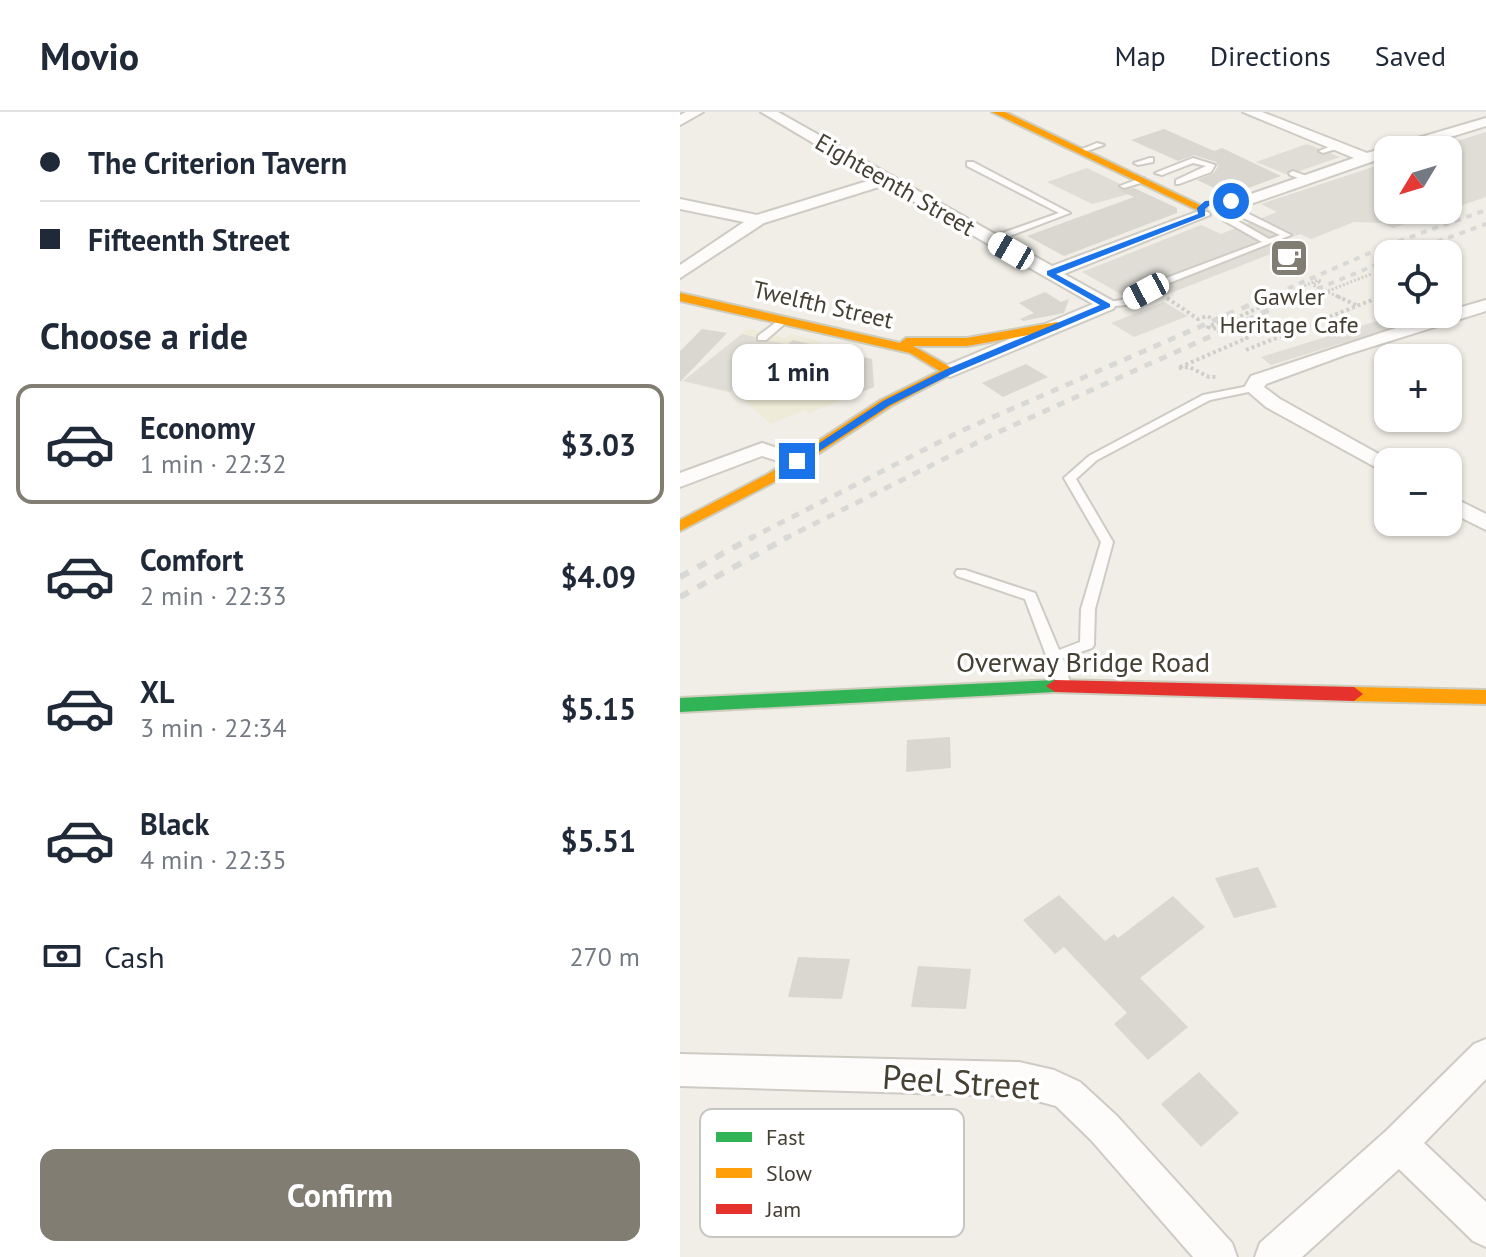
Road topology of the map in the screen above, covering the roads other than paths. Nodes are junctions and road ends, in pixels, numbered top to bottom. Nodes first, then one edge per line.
1 (696, 112) edge
2 (768, 112) edge
3 (997, 112) edge
4 (1027, 112) edge
5 (1250, 112) edge
6 (1478, 112) edge
7 (1486, 115) edge
8 (680, 121) edge
9 (1486, 122) edge
10 (1440, 136) edge
11 (1100, 145) junction
12 (1081, 151) junction
13 (1374, 156) edge
14 (1366, 158) junction
15 (970, 164) dead end
16 (1152, 176) junction
17 (885, 180) junction
18 (680, 204) edge
19 (1219, 207) junction
20 (758, 220) junction
21 (991, 240) junction
22 (1269, 242) junction
23 (680, 273) edge
24 (1050, 273) junction
25 (680, 297) edge
26 (1107, 305) junction
27 (1486, 305) edge
28 (783, 321) junction
29 (1057, 326) junction
30 (762, 338) dead end
31 (867, 340) junction
32 (950, 371) junction
33 (1256, 384) junction
34 (886, 403) junction
35 (1374, 460) edge
36 (797, 461) junction
37 (680, 481) edge
38 (1462, 510) edge
39 (1486, 523) edge
40 (680, 526) edge
41 (961, 573) dead end
42 (1055, 656) junction
43 (1064, 686) junction
44 (1486, 697) edge
45 (680, 705) edge
46 (1486, 1055) edge
47 (680, 1070) edge
48 (1399, 1144) junction
49 (1486, 1228) edge
50 (1218, 1257) edge
51 (1274, 1257) edge

1 - 8 street
2 - 17 street, Eighteenth Street
3 - 12 main road
4 - 11 main road
5 - 14 street
6 - 7 street
9 - 10 street
11 - 12 lane
11 - 16 main road
12 - 16 main road
13 - 14 street
14 - 19 street
15 - 21 lane
16 - 19 main road
17 - 20 street
17 - 21 street, Eighteenth Street
18 - 20 street
19 - 22 lane
19 - 22 lane
19 - 24 street
20 - 23 street
21 - 24 street, Eighteenth Street
22 - 26 lane
24 - 26 street, Eighteenth Street
25 - 28 main road, Twelfth Street
26 - 29 street
27 - 33 street
28 - 30 lane
28 - 31 main road, Twelfth Street
29 - 31 main road
29 - 32 street
31 - 32 main road, Twelfth Street
31 - 34 main road
32 - 34 main road
33 - 35 street
33 - 42 lane
34 - 36 main road
36 - 37 street
36 - 40 main road
38 - 39 street
41 - 42 lane
42 - 43 lane
43 - 44 main road, Overway Bridge Road
43 - 45 main road, Overway Bridge Road
46 - 48 street
47 - 50 street, Peel Street
48 - 49 street
48 - 51 street

